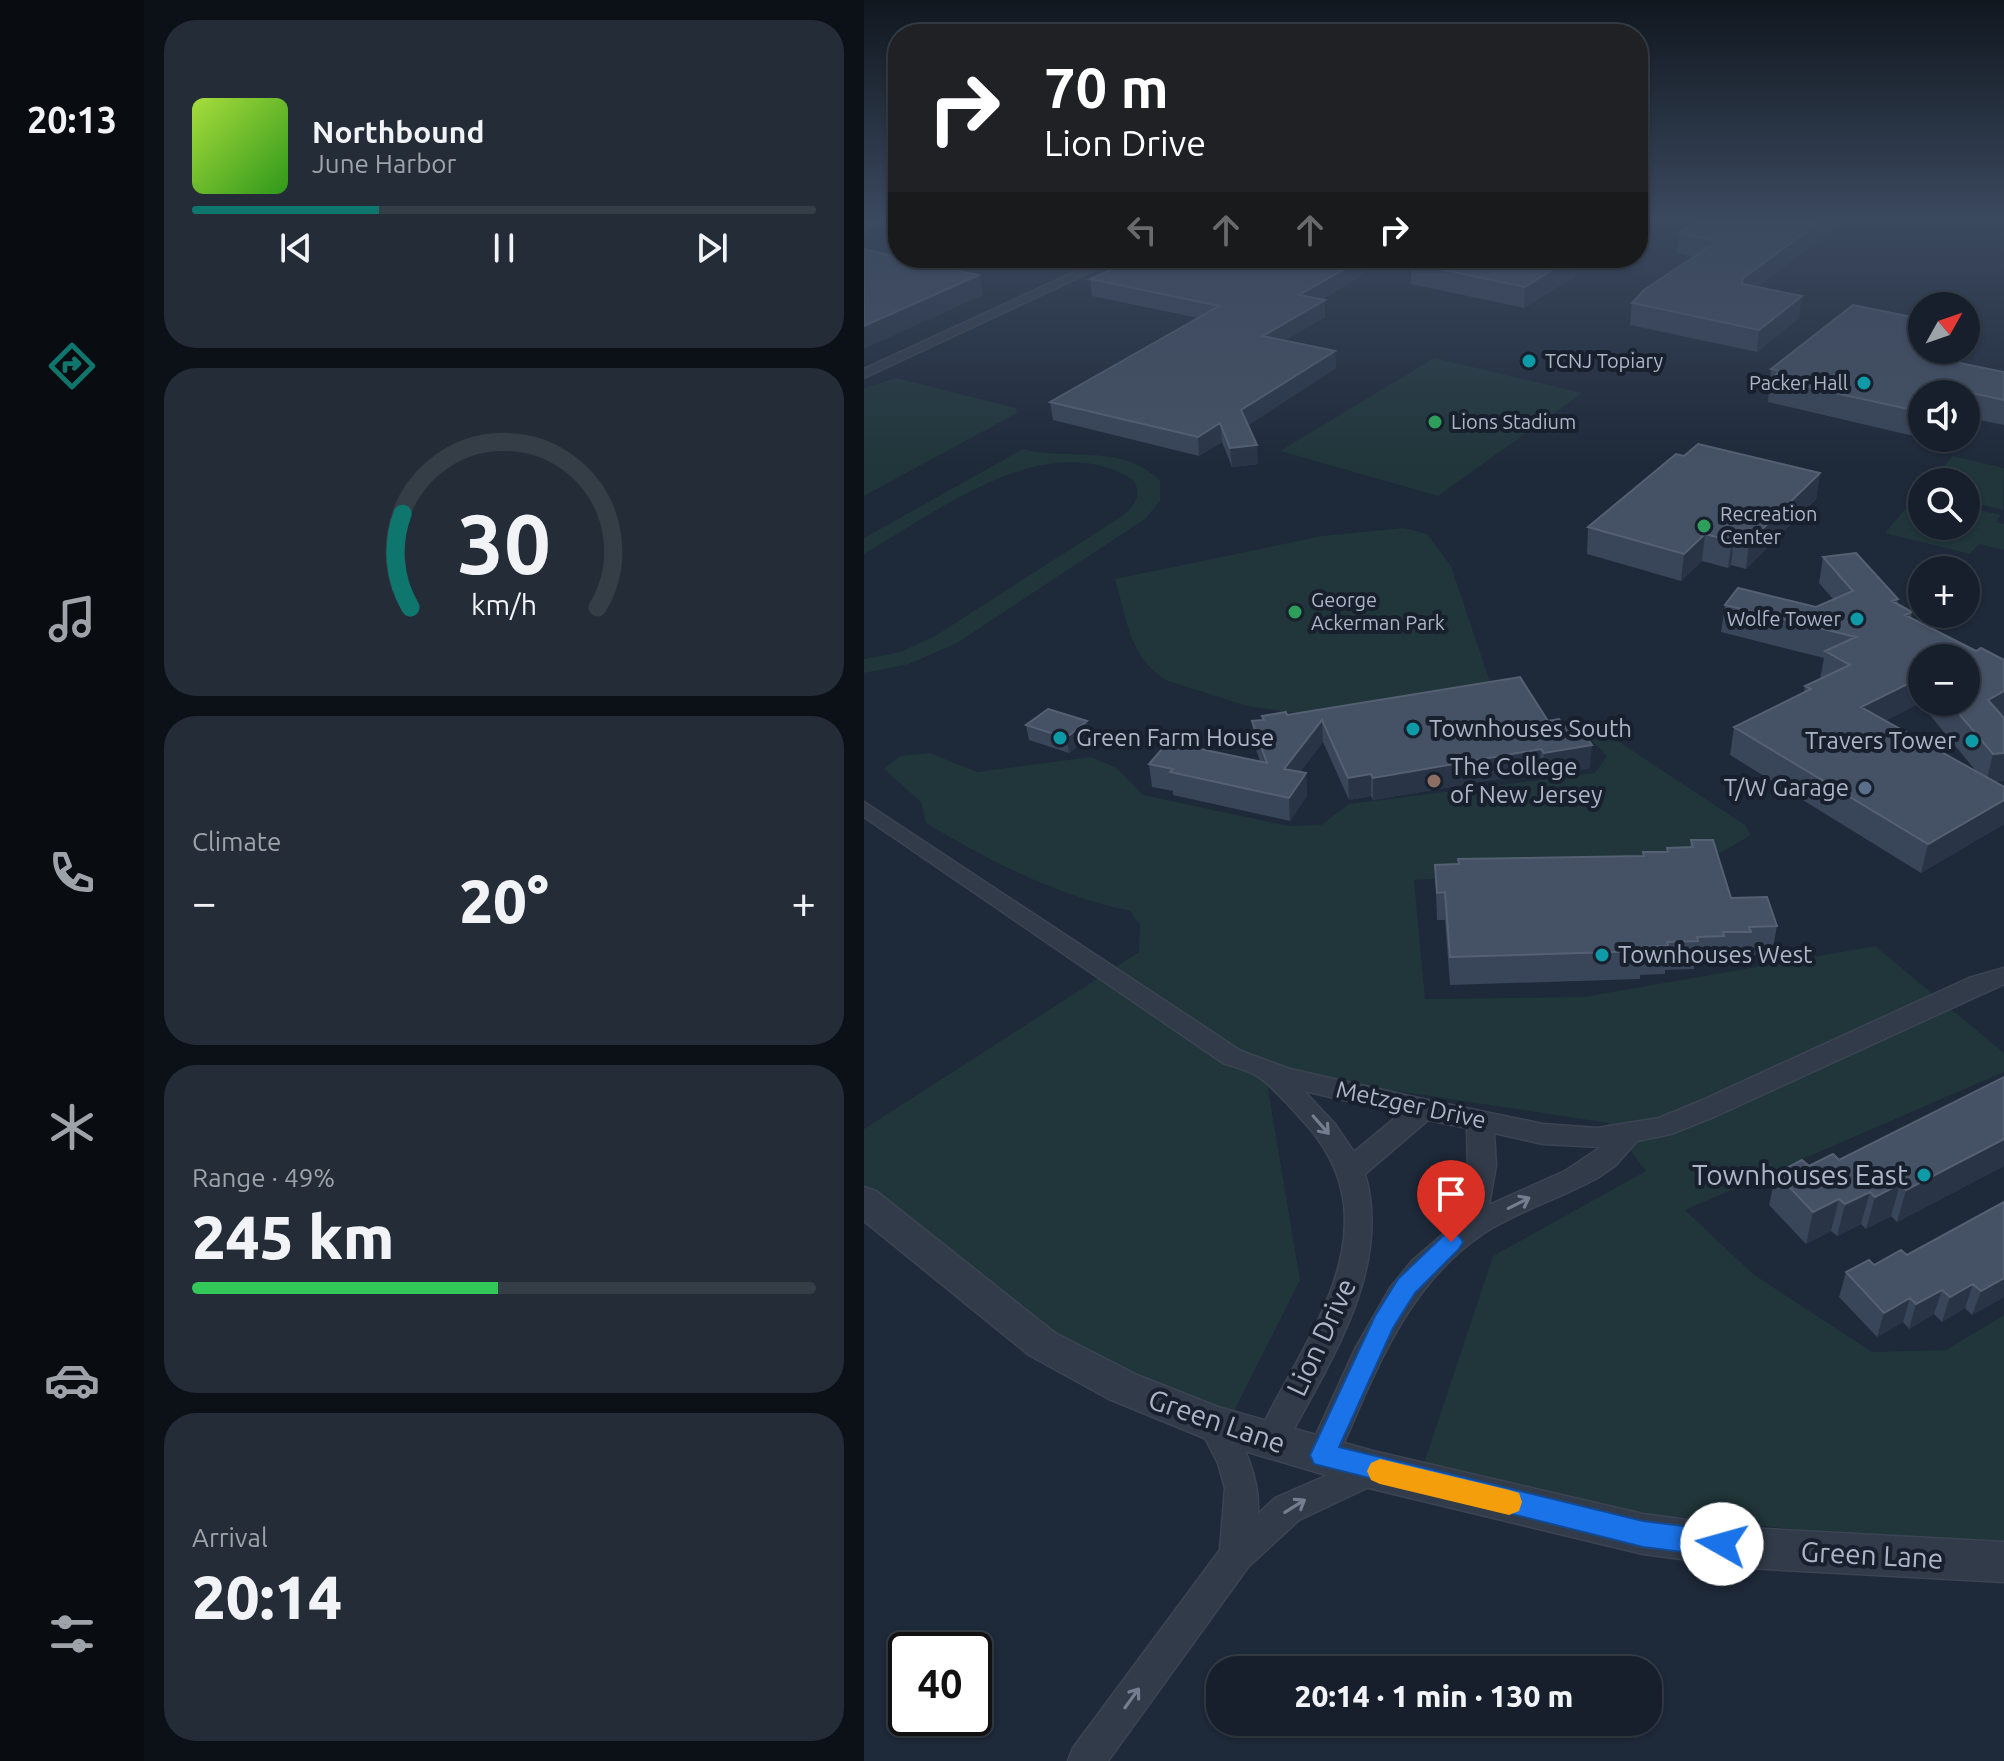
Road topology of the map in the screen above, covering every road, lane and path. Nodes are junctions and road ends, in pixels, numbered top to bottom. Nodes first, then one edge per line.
1 (1014, 304) edge
2 (864, 374) edge
3 (864, 808) edge
4 (2004, 976) edge
5 (1265, 1071) junction
6 (1423, 1109) junction
7 (1479, 1121) junction
8 (1628, 1134) junction
9 (1351, 1170) junction
10 (864, 1201) edge
11 (1467, 1231) junction
12 (1214, 1424) junction
13 (1271, 1441) junction
14 (1323, 1455) junction
15 (1373, 1470) junction
16 (1236, 1556) junction
17 (2004, 1562) edge
18 (1086, 1761) edge

1 - 2 street
3 - 5 street, Metzger Drive
4 - 8 street, Metzger Drive
5 - 6 street, Metzger Drive
5 -> 9 street, Lion Drive
6 - 7 street, Metzger Drive
6 - 9 street
7 - 8 street, Metzger Drive
7 - 11 street
11 -> 8 street, Lion Drive
9 - 13 street, Lion Drive
10 - 12 street, Green Lane
11 - 14 street, Lion Drive
12 - 13 street, Green Lane
12 - 16 street
13 - 14 street, Green Lane
14 - 15 street, Green Lane
16 -> 15 street
15 - 17 street, Green Lane
18 -> 16 street

